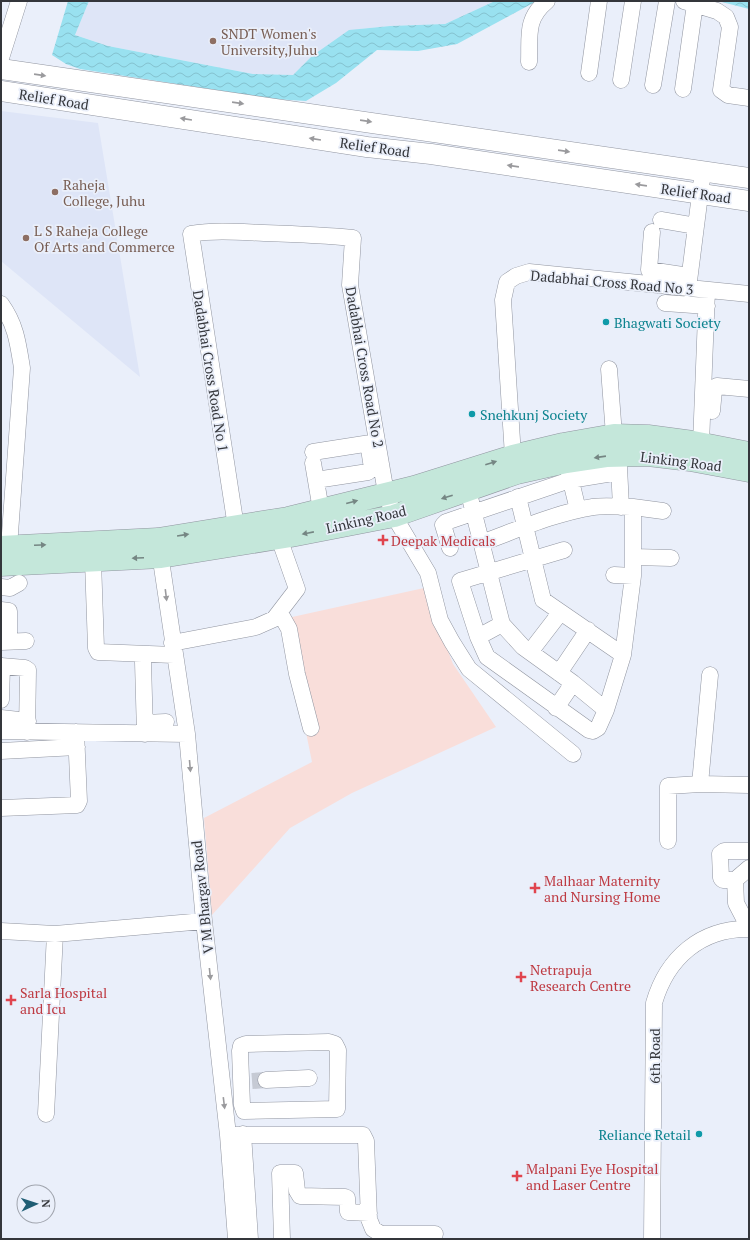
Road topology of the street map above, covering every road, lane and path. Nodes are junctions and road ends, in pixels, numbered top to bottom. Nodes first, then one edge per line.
1 (19, 1) edge
2 (547, 1) edge
3 (599, 1) edge
4 (633, 1) edge
5 (667, 1) edge
6 (689, 3) edge
7 (1, 58) edge
8 (529, 62) dead end
9 (1, 69) edge
10 (589, 73) dead end
11 (621, 80) dead end
12 (653, 85) dead end
13 (683, 89) dead end
14 (1, 91) edge
15 (749, 98) edge
16 (703, 171) junction
17 (749, 178) edge
18 (700, 194) junction
19 (749, 201) edge
20 (696, 226) junction
21 (211, 231) joint
22 (698, 293) junction
23 (749, 294) edge
24 (665, 303) dead end
25 (1, 304) edge
26 (609, 369) dead end
27 (749, 389) edge
28 (614, 435) junction
29 (373, 443) junction
30 (705, 444) junction
31 (749, 453) edge
32 (515, 465) junction
33 (568, 471) junction
34 (749, 471) edge
35 (316, 480) junction
36 (468, 490) junction
37 (386, 493) junction
38 (518, 497) junction
39 (627, 507) junction
40 (321, 510) junction
41 (578, 510) junction
42 (663, 511) dead end
43 (474, 513) junction
44 (394, 516) junction
45 (236, 527) junction
46 (525, 527) junction
47 (266, 534) junction
48 (481, 543) junction
49 (159, 548) junction
50 (450, 548) dead end
51 (564, 550) dead end
52 (3, 554) edge
53 (634, 557) junction
54 (671, 558) dead end
55 (533, 559) junction
56 (93, 561) junction
57 (488, 572) junction
58 (614, 575) dead end
59 (633, 576) junction
60 (19, 583) dead end
61 (1, 587) edge
62 (1, 610) edge
63 (280, 613) junction
64 (560, 613) junction
65 (502, 624) junction
66 (588, 630) junction
67 (478, 637) junction
68 (26, 641) dead end
69 (5, 642) edge
70 (173, 649) junction
71 (530, 652) junction
72 (623, 655) junction
73 (143, 662) dead end
74 (2, 666) edge
75 (559, 673) junction
76 (710, 676) dead end
77 (573, 683) junction
78 (1, 700) edge
79 (556, 708) junction
80 (606, 710) junction
81 (1, 718) edge
82 (166, 722) dead end
83 (27, 726) junction
84 (145, 728) junction
85 (311, 728) dead end
86 (1, 731) edge
87 (187, 734) junction
88 (76, 740) junction
89 (1, 751) edge
90 (573, 754) dead end
91 (700, 784) junction
92 (749, 785) edge
93 (1, 808) edge
94 (668, 840) dead end
95 (749, 851) edge
96 (749, 868) edge
97 (736, 880) junction
98 (204, 921) junction
99 (749, 928) edge
100 (1, 931) edge
101 (55, 934) junction
102 (309, 1078) dead end
103 (253, 1081) junction
104 (221, 1082) junction
105 (46, 1114) dead end
106 (235, 1134) junction
107 (369, 1213) junction
108 (435, 1234) dead end
109 (236, 1239) edge
110 (250, 1239) edge
111 (282, 1239) edge
112 (652, 1239) edge

1 - 7 street
2 - 8 street
3 - 10 street
4 - 11 street
5 - 12 street
6 - 13 street
6 - 15 street
9 -> 16 street, Relief Road
18 -> 14 street, Relief Road
16 - 17 street, Relief Road
16 - 18 street
18 - 19 street, Relief Road
18 - 20 street
20 - 22 street
20 - 22 street
21 - 29 street, Dadabhai Cross Road No 2
21 - 45 street, Dadabhai Cross Road No 1
22 - 23 street, Dadabhai Cross Road No 3
22 - 24 street
22 - 30 street
22 - 32 street, Dadabhai Cross Road No 3
25 - 52 street
26 - 28 street
27 - 30 street
28 - 30 main road, Linking Road
28 - 32 main road, Linking Road
29 - 35 street
29 - 35 street
29 - 37 street, Dadabhai Cross Road No 2
30 - 31 main road, Linking Road
32 - 33 main road, Linking Road
32 - 36 main road, Linking Road
37 -> 32 main road, Linking Road
34 -> 33 main road, Linking Road
33 - 38 street
33 - 39 street
33 - 41 street
35 - 40 street
36 - 43 street
36 -> 44 main road, Linking Road
40 -> 37 main road, Linking Road
37 - 44 street, Dadabhai Cross Road No 2
38 - 43 street
38 - 46 street
39 - 41 street
39 - 42 street
39 - 53 street
40 - 47 main road, Linking Road
41 - 46 street
43 - 48 street
43 - 50 street
44 -> 47 main road, Linking Road
44 - 90 street, Dadabhai Cross Road No 2
45 - 47 main road, Linking Road
49 -> 45 main road, Linking Road
46 - 48 street
46 - 55 street
47 - 49 main road, Linking Road
47 - 63 street
48 - 57 street
52 -> 49 main road, Linking Road
49 -> 56 main road, Linking Road
49 -> 70 street, V M Bhargav Road
51 - 55 street
52 - 56 main road, Linking Road
53 - 54 street
53 - 59 street
55 - 57 street
55 - 64 street
56 - 70 street
57 - 65 street
57 - 67 street
58 - 59 street
59 - 72 street
60 - 61 street
62 - 69 street
63 - 70 street
63 - 85 street
64 - 66 street
64 - 71 street
65 - 67 street
65 - 71 street
66 - 72 street
66 - 75 street
67 - 79 street
68 - 69 street
70 - 87 street, V M Bhargav Road
71 - 75 street
72 - 80 street
73 - 84 street
74 - 78 street
74 - 83 street
75 - 77 street
76 - 91 street
77 - 79 street
77 - 80 street
79 - 80 street
81 - 83 street
82 - 84 street
83 - 86 street
83 - 88 street
84 - 87 street
84 - 88 street
87 -> 98 street, V M Bhargav Road
88 - 89 street
88 - 93 street
91 - 92 street
91 - 94 street
95 - 97 street
96 - 97 street
97 - 99 street
98 - 101 street
98 -> 104 street, V M Bhargav Road
99 - 112 street, 6th Road
100 - 101 street
101 - 105 street
102 - 103 street
103 - 103 street
103 - 104 street
104 -> 106 street, V M Bhargav Road
106 - 107 street
106 - 109 street, V M Bhargav Road
106 - 110 street
107 - 108 street
107 - 111 street

